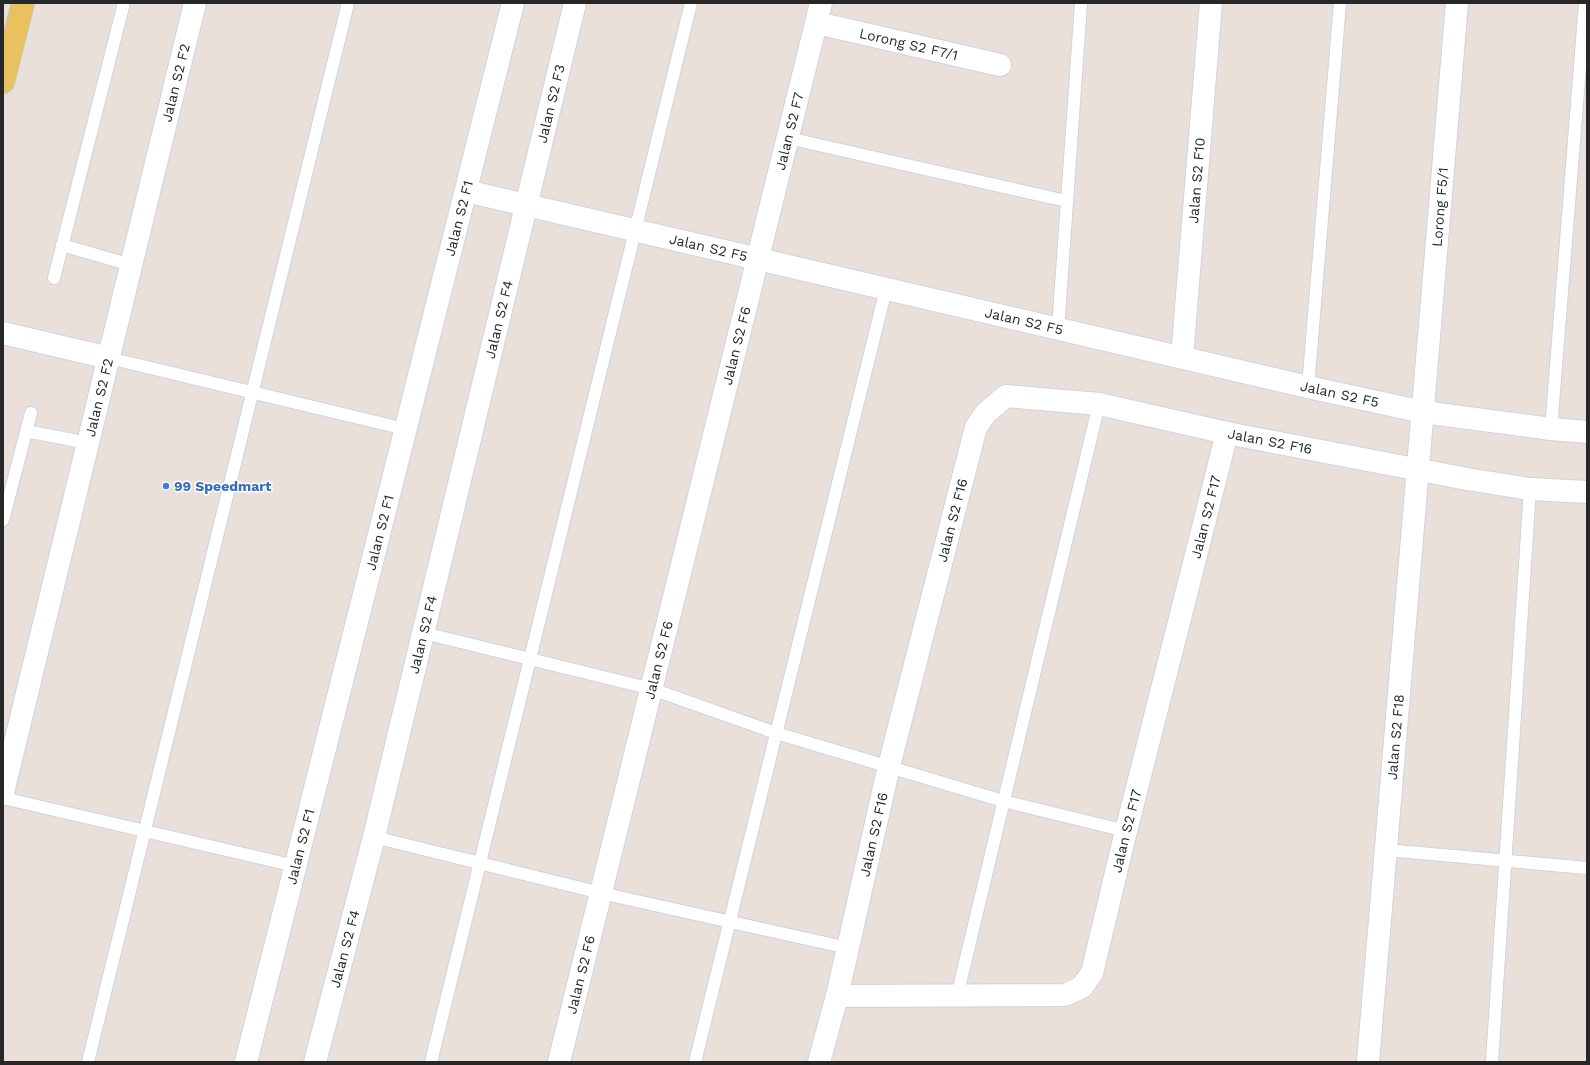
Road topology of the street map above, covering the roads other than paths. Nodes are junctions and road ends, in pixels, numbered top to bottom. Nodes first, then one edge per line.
1 (22, 3) edge
2 (124, 3) edge
3 (195, 3) edge
4 (348, 3) edge
5 (513, 3) edge
6 (575, 3) edge
7 (691, 3) edge
8 (1081, 3) edge
9 (1211, 3) edge
10 (1340, 3) edge
11 (1457, 3) edge
12 (1585, 3) edge
13 (819, 13) edge
14 (1000, 65) dead end
15 (3, 82) edge
16 (788, 138) junction
17 (466, 191) junction
18 (1066, 201) junction
19 (527, 205) junction
20 (635, 230) junction
21 (62, 245) junction
22 (758, 259) junction
23 (131, 265) junction
24 (54, 278) dead end
25 (886, 289) junction
26 (1058, 329) junction
27 (3, 333) edge
28 (109, 358) junction
29 (1182, 358) junction
30 (1308, 387) junction
31 (252, 393) junction
32 (1099, 404) junction
33 (1423, 412) junction
34 (31, 413) dead end
35 (405, 429) junction
36 (1551, 429) junction
37 (26, 431) junction
38 (1587, 432) edge
39 (1227, 433) junction
40 (88, 443) junction
41 (1418, 469) junction
42 (1530, 489) junction
43 (1587, 492) edge
44 (3, 520) edge
45 (424, 633) junction
46 (530, 659) junction
47 (652, 689) junction
48 (776, 733) junction
49 (8, 752) edge
50 (889, 766) junction
51 (3, 792) edge
52 (3, 798) edge
53 (1004, 801) junction
54 (145, 831) junction
55 (1126, 831) junction
56 (374, 837) junction
57 (1386, 850) junction
58 (1505, 860) junction
59 (480, 863) junction
60 (295, 866) junction
61 (1587, 868) edge
62 (601, 893) junction
63 (730, 921) junction
64 (848, 948) junction
65 (837, 996) junction
66 (957, 996) junction
67 (88, 1062) edge
68 (246, 1062) edge
69 (315, 1062) edge
70 (431, 1062) edge
71 (559, 1062) edge
72 (695, 1062) edge
73 (819, 1062) edge
74 (1368, 1062) edge
75 (1492, 1062) edge

1 - 15 main road
2 - 21 lane
3 - 23 street, Jalan S2 F2
4 - 31 lane
5 - 17 street, Jalan S2 F1
6 - 19 street, Jalan S2 F3
7 - 20 lane
8 - 18 lane
9 - 29 street, Jalan S2 F10
10 - 30 lane
11 - 33 street, Lorong F5/1
12 - 36 lane
13 - 14 street, Lorong S2 F7/1
13 - 16 street, Jalan S2 F7
16 - 18 lane
16 - 22 street, Jalan S2 F7
17 - 19 street, Jalan S2 F5
17 - 35 street, Jalan S2 F1
18 - 26 lane
19 - 20 street, Jalan S2 F5
19 - 45 street, Jalan S2 F4
20 - 22 street, Jalan S2 F5
20 - 46 lane
21 - 23 lane
21 - 24 lane
22 - 25 street, Jalan S2 F5
22 - 47 street, Jalan S2 F6
23 - 28 street, Jalan S2 F2
25 - 26 street, Jalan S2 F5
25 - 48 lane
26 - 29 street, Jalan S2 F5
27 - 28 street
28 - 31 lane
28 - 40 street, Jalan S2 F2
29 - 30 street, Jalan S2 F5
30 - 33 street, Jalan S2 F5
31 - 35 lane
31 - 54 lane
32 - 39 street, Jalan S2 F16
32 - 50 street, Jalan S2 F16
32 - 53 lane
33 - 36 street, Jalan S2 F5
33 - 41 street, Jalan S2 F18
34 - 37 lane
35 - 60 street, Jalan S2 F1
36 - 38 street, Jalan S2 F5
37 - 40 lane
37 - 44 lane
39 - 41 street, Jalan S2 F16
39 - 55 street, Jalan S2 F17
40 - 49 street, Jalan S2 F2
41 - 42 street, Jalan S2 F16
41 - 57 street, Jalan S2 F18
42 - 43 street, Jalan S2 F16
42 - 58 lane
45 - 46 lane
45 - 56 street, Jalan S2 F4
46 - 47 lane
46 - 59 lane
47 - 48 lane
47 - 62 street, Jalan S2 F6
48 - 50 lane
48 - 63 lane
49 - 51 street, Jalan S2 F2
50 - 53 lane
50 - 64 street, Jalan S2 F16
52 - 54 lane
53 - 55 lane
53 - 66 lane
54 - 60 lane
54 - 67 lane
55 - 66 street, Jalan S2 F17
56 - 59 lane
56 - 69 street, Jalan S2 F4
57 - 58 lane
57 - 74 street, Jalan S2 F18
58 - 61 lane
58 - 75 lane
59 - 62 lane
59 - 70 lane
60 - 68 street, Jalan S2 F1
62 - 63 lane
62 - 71 street, Jalan S2 F6
63 - 64 lane
63 - 72 lane
64 - 65 street, Jalan S2 F16
65 - 66 street, Jalan S2 F17
65 - 73 street, Jalan S2 F16

